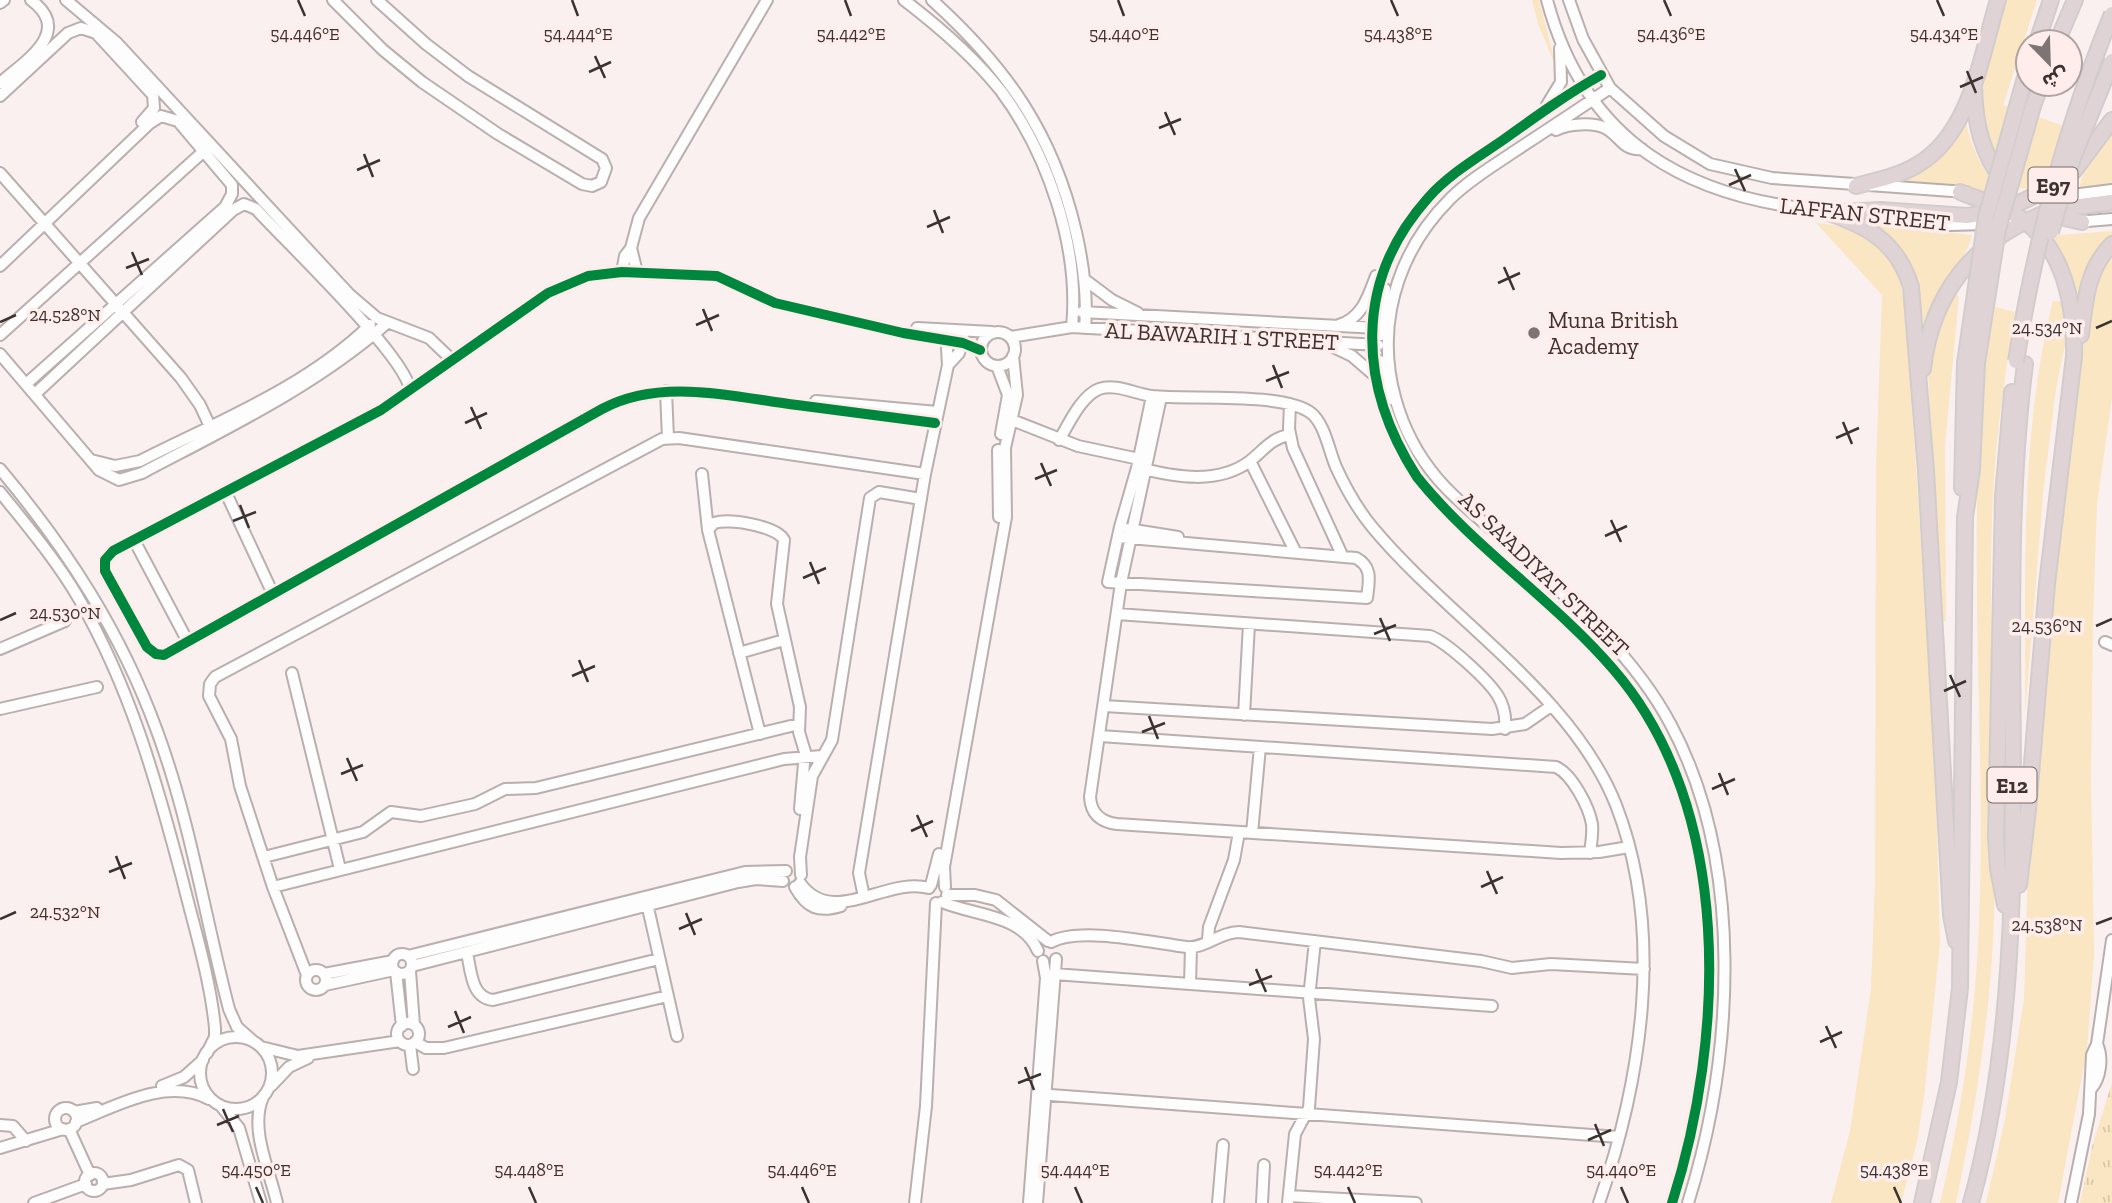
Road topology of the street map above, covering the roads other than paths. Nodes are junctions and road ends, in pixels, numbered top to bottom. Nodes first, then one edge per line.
1 (4, 0) edge
2 (30, 0) edge
3 (66, 0) edge
4 (333, 0) edge
5 (377, 0) edge
6 (766, 0) edge
7 (904, 0) edge
8 (1548, 0) edge
9 (1569, 0) edge
10 (1998, 0) edge
11 (2051, 0) edge
12 (2075, 0) edge
13 (933, 1) edge
14 (0, 4) edge
15 (2112, 15) edge
16 (924, 16) junction
17 (2041, 28) edge
18 (2063, 28) edge
19 (1557, 32) junction
20 (2112, 61) edge
21 (1601, 75) junction
22 (1973, 82) junction
23 (0, 83) edge
24 (1583, 85) junction
25 (1610, 88) junction
26 (0, 96) edge
27 (2019, 98) edge
28 (2036, 98) edge
29 (1592, 100) junction
30 (1543, 111) junction
31 (2112, 120) edge
32 (1519, 149) junction
33 (1642, 149) junction
34 (204, 151) junction
35 (0, 173) edge
36 (1856, 186) junction
37 (2112, 190) edge
38 (1960, 192) junction
39 (2026, 198) junction
40 (2112, 202) edge
41 (2006, 209) junction
42 (1820, 210) junction
43 (1844, 212) junction
44 (2045, 214) junction
45 (2112, 219) edge
46 (43, 221) junction
47 (1409, 221) junction
48 (2082, 222) junction
49 (2025, 223) junction
50 (2112, 244) edge
51 (631, 248) junction
52 (0, 258) edge
53 (80, 264) junction
54 (0, 266) edge
55 (622, 272) junction
56 (637, 272) junction
57 (1084, 279) junction
58 (119, 309) junction
59 (1073, 311) junction
60 (1086, 312) junction
61 (1144, 316) junction
62 (382, 320) junction
63 (1329, 326) junction
64 (1072, 327) junction
65 (1085, 328) junction
66 (1379, 329) junction
67 (370, 331) junction
68 (993, 332) junction
69 (0, 335) edge
70 (946, 336) junction
71 (1011, 337) junction
72 (963, 338) junction
73 (1325, 343) junction
74 (1379, 345) junction
75 (980, 351) junction
76 (0, 354) edge
77 (1013, 356) junction
78 (2074, 356) junction
79 (451, 359) junction
80 (1971, 363) junction
81 (2021, 363) junction
82 (948, 365) junction
83 (997, 366) junction
84 (1374, 375) junction
85 (26, 384) junction
86 (410, 390) junction
87 (666, 391) junction
88 (1921, 392) junction
89 (35, 394) junction
90 (1156, 396) junction
91 (1290, 404) junction
92 (936, 417) junction
93 (1008, 418) junction
94 (212, 430) junction
95 (1290, 435) junction
96 (668, 438) junction
97 (1059, 440) junction
98 (1250, 461) junction
99 (1141, 466) junction
100 (0, 469) edge
101 (702, 474) dead end
102 (925, 474) junction
103 (0, 492) edge
104 (226, 493) junction
105 (921, 499) junction
106 (1965, 517) joint
107 (708, 530) junction
108 (1119, 532) junction
109 (1131, 534) junction
110 (134, 540) junction
111 (1295, 551) junction
112 (1342, 555) junction
113 (1121, 583) junction
114 (274, 594) junction
115 (1117, 614) junction
116 (65, 621) dead end
117 (1249, 624) junction
118 (783, 640) junction
119 (188, 642) junction
120 (0, 649) edge
121 (739, 653) junction
122 (292, 673) dead end
123 (97, 687) dead end
124 (971, 700) junction
125 (1104, 706) junction
126 (1551, 706) junction
127 (0, 709) edge
128 (1244, 715) junction
129 (799, 724) junction
130 (1505, 729) junction
131 (760, 734) junction
132 (1100, 736) junction
133 (1260, 747) junction
134 (806, 756) junction
135 (822, 756) junction
136 (1239, 832) junction
137 (1252, 833) junction
138 (333, 840) junction
139 (1629, 847) junction
140 (1590, 853) junction
141 (264, 858) junction
142 (340, 869) junction
143 (786, 874) junction
144 (799, 881) junction
145 (273, 887) junction
146 (930, 887) junction
147 (943, 897) junction
148 (859, 899) junction
149 (647, 902) junction
150 (1216, 914) junction
151 (2010, 920) junction
152 (1223, 933) junction
153 (1208, 940) junction
154 (2112, 940) edge
155 (1315, 941) junction
156 (1049, 942) junction
157 (1191, 947) junction
158 (467, 953) junction
159 (1041, 956) junction
160 (1962, 956) junction
161 (659, 959) junction
162 (1056, 959) junction
163 (410, 964) junction
164 (394, 968) junction
165 (1644, 969) junction
166 (1054, 974) junction
167 (307, 975) junction
168 (324, 980) junction
169 (1190, 984) junction
170 (1309, 993) junction
171 (668, 996) junction
172 (1492, 1006) dead end
173 (406, 1035) junction
174 (677, 1037) dead end
175 (257, 1045) junction
176 (1044, 1052) junction
177 (317, 1055) junction
178 (205, 1056) junction
179 (413, 1069) dead end
180 (266, 1093) junction
181 (1041, 1094) junction
182 (136, 1098) junction
183 (216, 1103) junction
184 (1306, 1115) junction
185 (71, 1123) junction
186 (0, 1125) edge
187 (1619, 1137) junction
188 (26, 1140) junction
189 (1223, 1145) dead end
190 (0, 1148) edge
191 (1264, 1165) dead end
192 (88, 1183) junction
193 (1289, 1199) edge
194 (34, 1203) edge
195 (54, 1203) edge
196 (196, 1203) edge
197 (261, 1203) edge
198 (277, 1203) edge
199 (915, 1203) edge
200 (1029, 1203) edge
201 (1037, 1203) edge
202 (1218, 1203) edge
203 (1262, 1203) edge
204 (1416, 1203) edge
205 (1599, 1203) edge
206 (1672, 1203) edge
207 (1688, 1203) edge
208 (1922, 1203) edge
209 (1972, 1203) edge
210 (2071, 1203) edge

1 - 14 street
2 - 23 street
3 - 62 street
4 - 5 street
6 - 51 street
7 - 16 street
8 - 19 street, LAFFAN STREET
9 - 21 street, LAFFAN STREET
10 - 22 highway
11 - 17 highway
12 - 18 highway
13 - 16 street
13 - 57 street
15 - 81 highway, E97, bridge
16 - 59 street
19 - 24 street, LAFFAN STREET
19 - 30 street
20 - 81 highway, E12, bridge
21 - 24 street, AS SA'ADIYAT STREET
21 - 25 street, LAFFAN STREET
22 - 36 highway
22 - 39 highway
24 - 29 street, LAFFAN STREET
24 - 30 street, AS SA'ADIYAT STREET
25 - 29 street, AS SA'ADIYAT STREET
25 - 36 street, LAFFAN STREET
26 - 46 street
27 - 80 highway, E97, bridge
28 - 80 highway, bridge
29 - 32 street, AS SA'ADIYAT STREET
29 - 33 street, LAFFAN STREET
30 - 47 street, AS SA'ADIYAT STREET
31 - 39 highway
32 - 33 street
32 - 66 street, AS SA'ADIYAT STREET
33 - 42 street, LAFFAN STREET
34 - 46 street
34 - 53 street
34 - 58 street
35 - 46 street
36 - 38 street, LAFFAN STREET
37 - 39 street, LAFFAN STREET
38 - 39 street, LAFFAN STREET
38 - 41 highway
39 - 41 highway
39 - 44 highway
40 - 44 highway
41 - 43 highway
41 - 49 highway
42 - 43 street, LAFFAN STREET
42 - 88 highway
43 - 49 street, LAFFAN STREET
44 - 48 highway
44 - 49 highway
45 - 48 street, LAFFAN STREET
46 - 52 street
46 - 53 street
46 - 54 street
47 - 63 street
47 - 66 street, AS SA'ADIYAT STREET
48 - 49 street, LAFFAN STREET
49 - 78 highway
49 - 88 highway
50 - 78 highway
51 - 55 street
51 - 56 street
53 - 58 street
53 - 69 street
55 - 56 street
55 - 79 street
56 - 70 street
57 - 60 street
57 - 61 street
58 - 67 street
58 - 85 street
58 - 89 street
58 - 94 street
59 - 60 street, AL BAWARIH 1 STREET
59 - 64 street
60 - 61 street, AL BAWARIH 1 STREET
60 - 65 street
61 - 63 street, AL BAWARIH 1 STREET
62 - 67 street
62 - 79 street
63 - 66 street, AL BAWARIH 1 STREET
64 - 65 street, AL BAWARIH 1 STREET
64 - 71 street, AL BAWARIH 1 STREET
65 - 73 street, AL BAWARIH 1 STREET
66 - 74 street, AS SA'ADIYAT STREET
67 - 86 street
67 - 94 street
68 - 71 street
68 - 72 street
68 - 75 street
70 - 72 street
70 - 82 street
71 - 77 street
72 - 75 street
72 - 82 street
73 - 74 street, AL BAWARIH 1 STREET
73 - 84 street
74 - 84 street, AS SA'ADIYAT STREET
74 - 207 street, AS SA'ADIYAT STREET
75 - 83 street
76 - 85 street
77 - 83 street
77 - 93 street
78 - 151 highway
79 - 86 street
80 - 106 highway, E97
81 - 151 highway, E12
82 - 92 street
83 - 93 street
84 - 206 street, AS SA'ADIYAT STREET
85 - 89 street
86 - 104 street
87 - 92 street
87 - 96 street
87 - 114 street
88 - 160 highway
89 - 94 street
90 - 91 street
90 - 97 street
90 - 99 street
91 - 95 street
91 - 126 street
92 - 102 street
93 - 97 street
93 - 124 street
95 - 98 street
95 - 112 street
96 - 102 street
96 - 141 street
97 - 99 street
98 - 99 street
98 - 111 street
99 - 108 street
99 - 109 street
100 - 175 street
101 - 107 street
102 - 105 street
103 - 178 street
104 - 110 street
104 - 114 street
105 - 135 street
105 - 148 street
106 - 160 highway, E12
107 - 118 street
107 - 121 street
108 - 109 street
108 - 113 street
109 - 111 street
109 - 113 street
110 - 119 street
110 - 119 street
111 - 112 street
112 - 113 street
113 - 115 street
114 - 119 street
115 - 117 street
115 - 125 street
116 - 120 street
117 - 128 street
117 - 130 street
118 - 121 street
118 - 129 street
121 - 131 street
122 - 138 street
123 - 127 street
124 - 146 street
124 - 147 street
125 - 128 street
125 - 132 street
126 - 130 street
126 - 139 street
128 - 130 street
129 - 131 street
129 - 134 street
131 - 138 street
132 - 133 street
132 - 136 street
133 - 137 street
133 - 140 street
134 - 135 street
134 - 142 street
134 - 143 street
135 - 144 street
136 - 137 street
136 - 150 street
137 - 140 street
138 - 141 street
138 - 142 street
139 - 140 street
139 - 165 street
141 - 145 street
142 - 145 street
143 - 144 street
143 - 144 street
143 - 149 street
144 - 148 street
145 - 167 street
146 - 147 street
146 - 147 street
146 - 148 street
147 - 156 street
147 - 159 street
147 - 199 street
149 - 158 street
149 - 161 street
149 - 163 street
150 - 152 street
150 - 153 street
151 - 209 highway, E12
152 - 153 street
152 - 155 street
153 - 157 street
154 - 210 street
155 - 165 street
155 - 170 street
156 - 157 street
156 - 159 street
156 - 162 street
157 - 169 street
158 - 161 street
158 - 163 street
159 - 162 street
159 - 176 street
160 - 208 highway, E12
161 - 171 street
162 - 166 street
163 - 164 street
163 - 164 street
163 - 173 street
164 - 168 street
164 - 173 street
165 - 187 street
166 - 169 street
166 - 176 street
167 - 168 street
167 - 168 street
169 - 170 street
170 - 172 street
170 - 184 street
171 - 173 street
171 - 174 street
173 - 177 street
173 - 179 street
175 - 177 street
175 - 178 street
175 - 180 street
176 - 181 street
177 - 180 street
178 - 182 street
178 - 183 street
180 - 183 street
180 - 198 street
181 - 184 street
181 - 200 street
181 - 201 street
182 - 183 street
182 - 185 street
183 - 197 street
184 - 187 street
184 - 193 street
185 - 188 street
185 - 192 street
186 - 188 street
187 - 205 street
188 - 190 street
189 - 202 street
191 - 203 street
192 - 194 street
192 - 195 street
192 - 196 street
193 - 204 street

